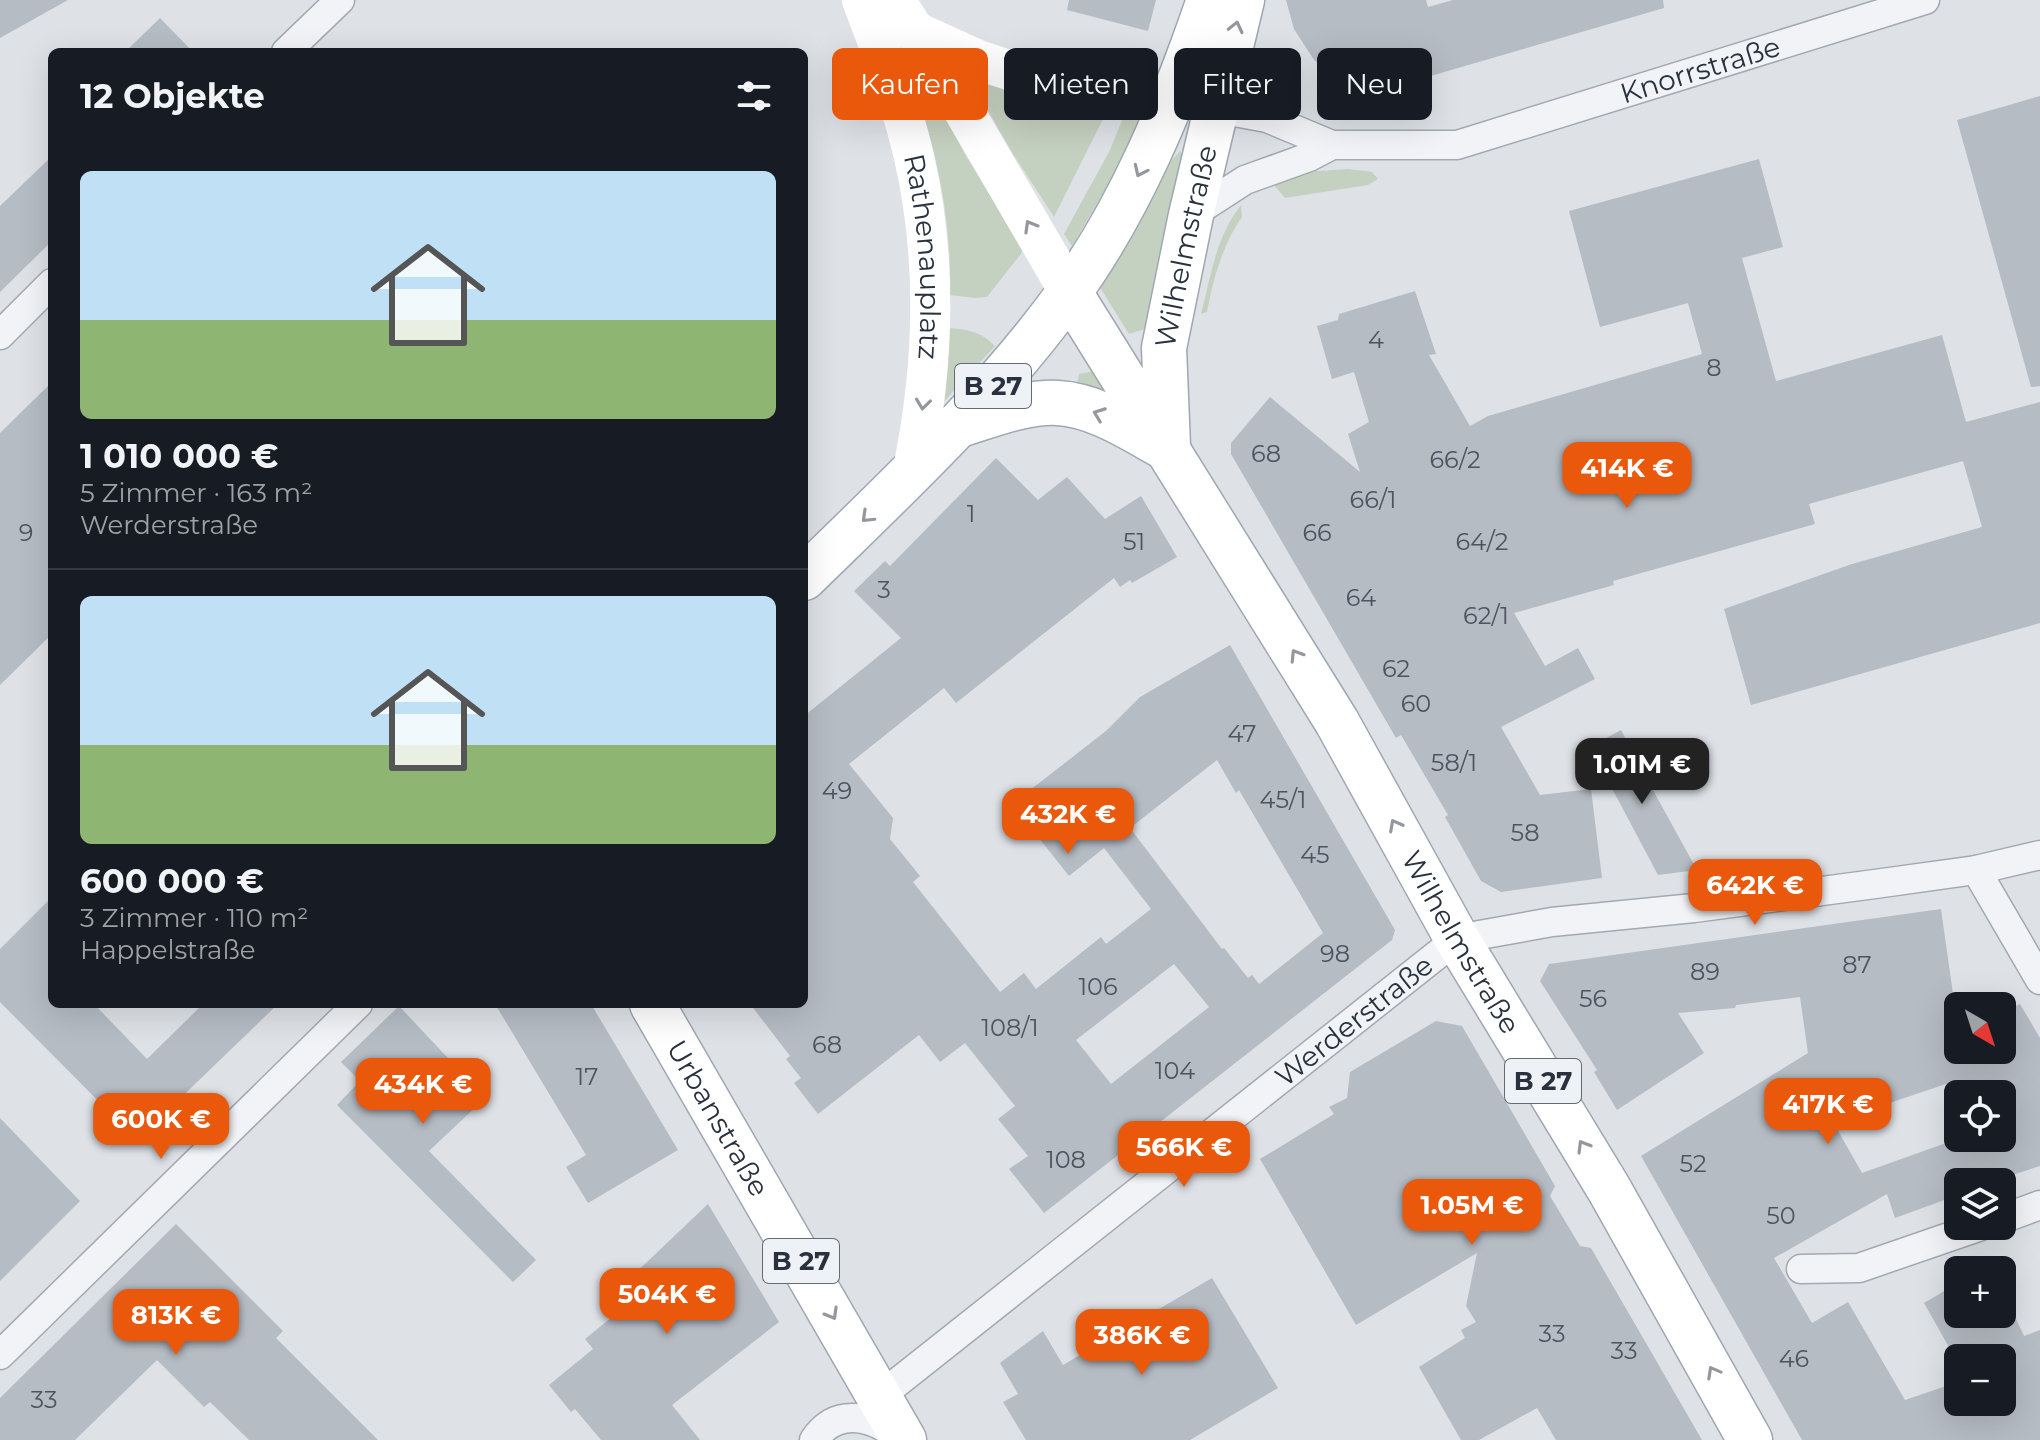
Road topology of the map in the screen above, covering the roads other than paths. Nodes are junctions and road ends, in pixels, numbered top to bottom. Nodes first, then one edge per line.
1 (340, 0) edge
2 (862, 0) edge
3 (1209, 0) edge
4 (1242, 0) edge
5 (1925, 0) edge
6 (904, 15) edge
7 (290, 48) edge
8 (1231, 48) edge
9 (1173, 100) junction
10 (1213, 120) edge
11 (1272, 120) edge
12 (1332, 145) junction
13 (1191, 215) junction
14 (48, 287) edge
15 (1070, 293) junction
16 (0, 335) edge
17 (956, 426) junction
18 (1168, 449) junction
19 (912, 474) junction
20 (808, 574) edge
21 (2040, 855) edge
22 (1976, 870) junction
23 (1457, 939) junction
24 (2040, 980) edge
25 (354, 1008) edge
26 (654, 1008) edge
27 (2040, 1205) edge
28 (2016, 1214) edge
29 (1944, 1239) edge
30 (1801, 1269) dead end
31 (0, 1355) edge
32 (866, 1406) junction
33 (814, 1440) edge
34 (902, 1440) edge
35 (1750, 1440) edge

1 - 7 street
2 -> 19 main road, Rathenauplatz
3 - 9 main road, B 27
8 -> 4 main road, Wilhelmstraße
5 - 12 street, Knorrstraße
6 - 9 main road
15 -> 6 main road
9 -> 15 main road, B 27
10 - 13 main road, Wilhelmstraße
11 - 12 street, Knorrstraße
12 - 13 street, Knorrstraße
13 - 18 main road, Wilhelmstraße
14 - 16 street
15 - 17 main road, B 27
15 - 18 main road, Wilhelmstraße
18 -> 17 main road
17 - 19 main road, B 27
23 -> 18 main road, Wilhelmstraße / B 27
19 -> 20 main road, B 27
21 - 22 street, Werderstraße
22 - 23 street, Werderstraße
22 - 24 street
23 - 32 street, Werderstraße
35 -> 23 main road, Wilhelmstraße / B 27
25 - 31 street
26 -> 32 main road, Urbanstraße / B 27
27 - 28 street
29 - 30 street
32 - 33 street, Werderstraße
32 - 34 main road, Urbanstraße / B 27

